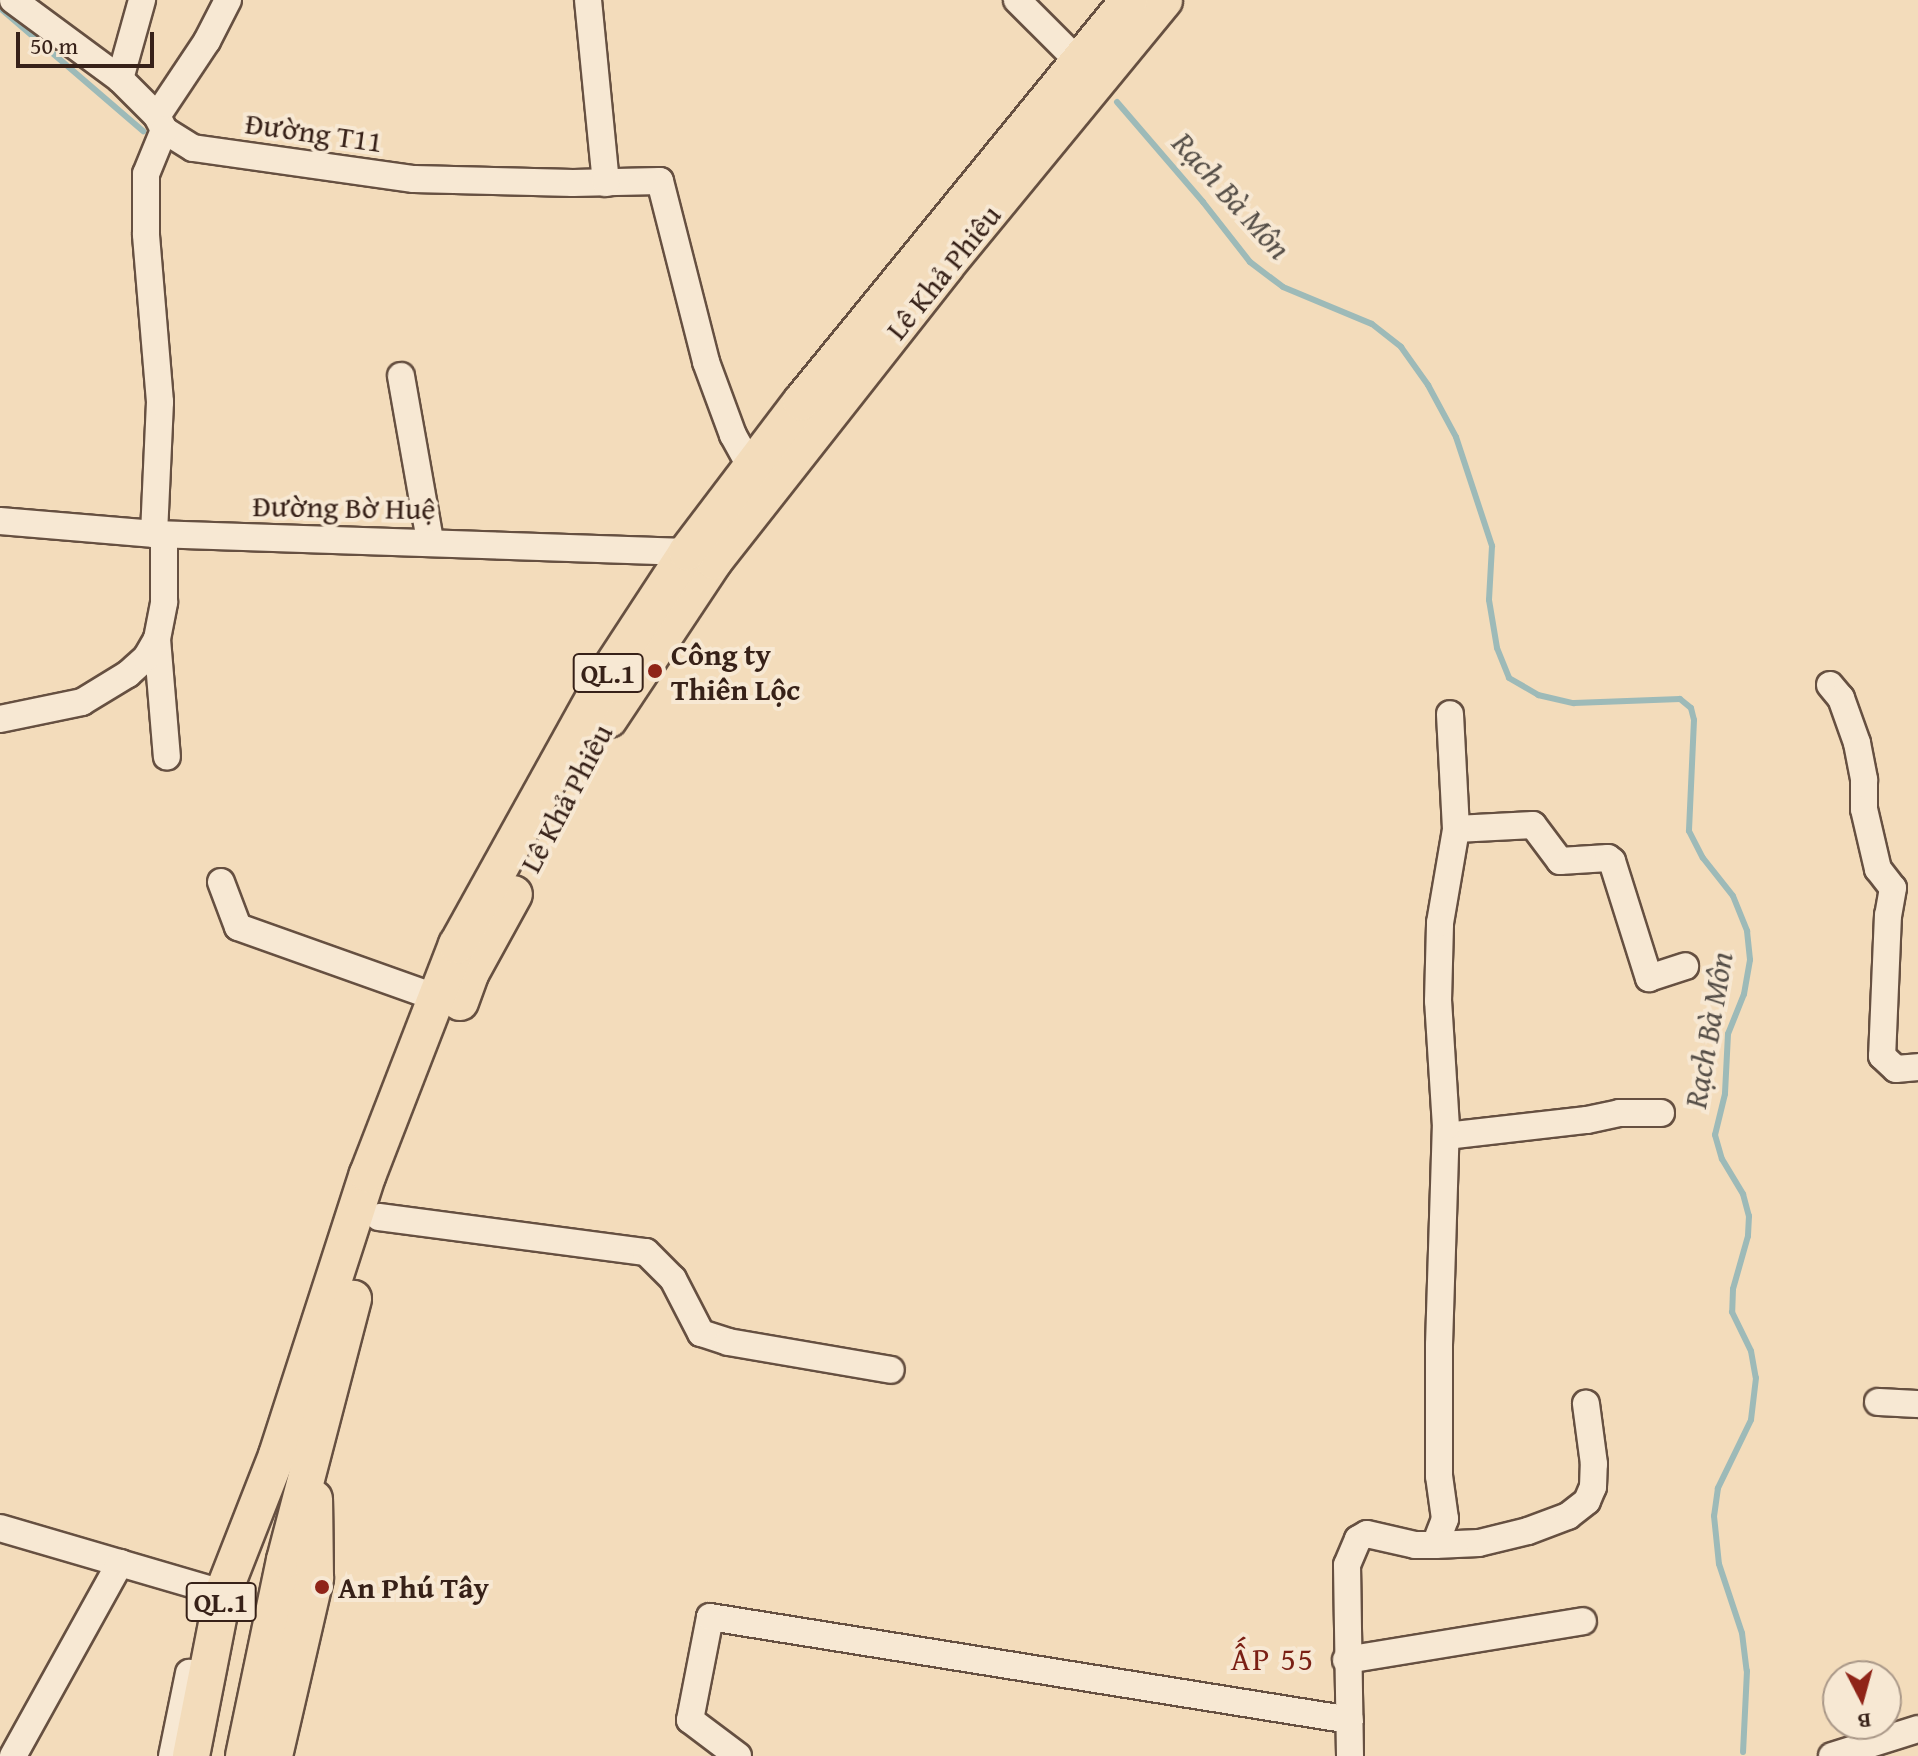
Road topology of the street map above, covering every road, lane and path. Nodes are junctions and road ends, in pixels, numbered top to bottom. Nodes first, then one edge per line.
1 (13, 0) edge
2 (142, 0) edge
3 (228, 0) edge
4 (588, 0) edge
5 (1017, 0) edge
6 (1129, 0) edge
7 (1164, 0) edge
8 (1079, 62) junction
9 (120, 79) junction
10 (161, 123) junction
11 (606, 183) junction
12 (401, 376) dead end
13 (751, 467) junction
14 (0, 521) edge
15 (159, 535) junction
16 (430, 541) junction
17 (687, 552) junction
18 (157, 639) junction
19 (1830, 685) dead end
20 (1450, 714) dead end
21 (0, 719) edge
22 (167, 757) dead end
23 (1456, 829) junction
24 (221, 882) dead end
25 (1685, 966) dead end
26 (437, 998) junction
27 (1918, 1067) edge
28 (1661, 1113) dead end
29 (1446, 1136) junction
30 (379, 1217) junction
31 (891, 1370) dead end
32 (1878, 1402) dead end
33 (1586, 1404) dead end
34 (1918, 1404) edge
35 (293, 1456) junction
36 (0, 1528) edge
37 (1435, 1545) junction
38 (273, 1557) junction
39 (120, 1563) junction
40 (216, 1591) junction
41 (1583, 1621) dead end
42 (1346, 1660) junction
43 (1350, 1720) junction
44 (1918, 1729) edge
45 (13, 1756) edge
46 (172, 1756) edge
47 (191, 1756) edge
48 (220, 1756) edge
49 (244, 1756) edge
50 (274, 1756) edge
51 (738, 1756) edge
52 (1350, 1756) edge
53 (1832, 1756) edge

1 - 9 street, Đường T11
2 - 9 street
3 - 10 street
4 - 11 street
5 - 8 street
6 - 8 highway, Lê Khả Phiêu / QL.1
7 - 30 highway, Lê Khả Phiêu / QL.1
8 - 13 highway, Lê Khả Phiêu / QL.1
9 - 10 street, Đường T11
10 - 11 street, Đường T11
10 - 15 street
11 - 13 street, Đường T11
12 - 16 street
13 - 17 highway, Lê Khả Phiêu / QL.1
14 - 15 street, Đường Bờ Huệ
15 - 16 street, Đường Bờ Huệ
15 - 18 street
16 - 17 street, Đường Bờ Huệ
17 - 26 highway, Lê Khả Phiêu / QL.1
18 - 21 street
18 - 22 street
19 - 27 street
20 - 23 street
23 - 25 street
23 - 29 street
24 - 26 street
26 - 35 highway, Lê Khả Phiêu / QL.1
28 - 29 street
29 - 37 street
30 - 31 street
30 - 35 highway, Lê Khả Phiêu / QL.1
32 - 34 street
33 - 37 street
35 - 38 highway, Lê Khả Phiêu / QL.1
35 - 40 highway, Lê Khả Phiêu / QL.1
35 - 50 highway, Lê Khả Phiêu / QL.1
36 - 39 street
37 - 42 street
38 - 48 highway, QL.1
38 - 49 highway, QL.1
39 - 40 street
39 - 45 street
40 - 46 street
40 - 47 highway, Lê Khả Phiêu / QL.1
41 - 42 street
42 - 43 street
43 - 51 street
43 - 52 street
44 - 53 street

